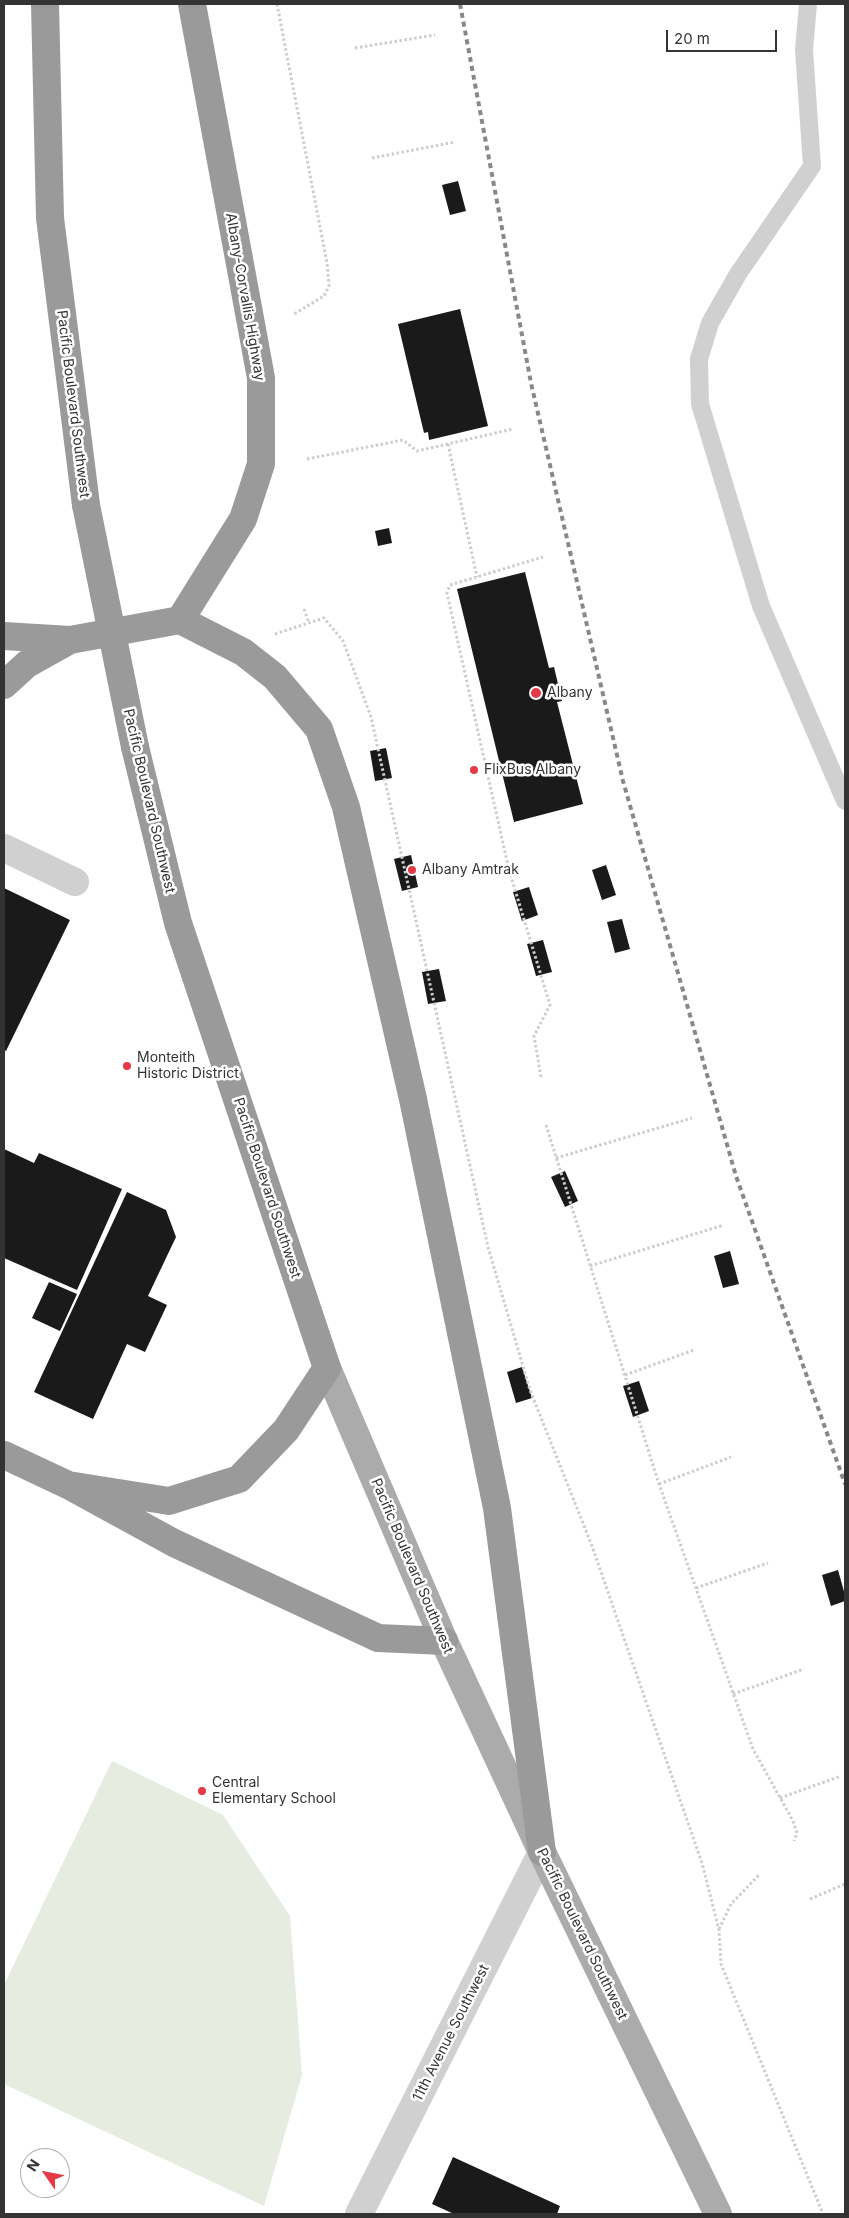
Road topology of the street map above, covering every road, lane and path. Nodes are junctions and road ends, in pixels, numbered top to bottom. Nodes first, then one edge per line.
1 (45, 4) edge
2 (192, 4) edge
3 (277, 4) edge
4 (808, 4) edge
5 (435, 35) dead end
6 (355, 48) dead end
7 (455, 142) dead end
8 (372, 158) dead end
9 (294, 314) dead end
10 (513, 429) dead end
11 (448, 444) junction
12 (307, 459) dead end
13 (543, 557) dead end
14 (477, 577) junction
15 (304, 609) dead end
16 (180, 620) junction
17 (308, 623) junction
18 (4, 636) edge
19 (268, 636) dead end
20 (70, 640) junction
21 (4, 685) edge
22 (845, 800) edge
23 (4, 848) edge
24 (75, 882) dead end
25 (541, 1077) dead end
26 (692, 1118) dead end
27 (546, 1125) dead end
28 (556, 1158) junction
29 (724, 1225) dead end
30 (590, 1266) junction
31 (694, 1350) dead end
32 (327, 1368) junction
33 (625, 1375) junction
34 (4, 1456) edge
35 (731, 1457) dead end
36 (659, 1484) junction
37 (68, 1485) junction
38 (768, 1563) dead end
39 (696, 1588) junction
40 (444, 1641) junction
41 (804, 1669) dead end
42 (733, 1694) junction
43 (841, 1776) dead end
44 (780, 1798) junction
45 (794, 1841) dead end
46 (542, 1852) junction
47 (760, 1874) dead end
48 (845, 1884) edge
49 (810, 1899) dead end
50 (719, 1930) junction
51 (359, 2214) edge
52 (718, 2214) edge
53 (823, 2214) edge

1 - 32 highway, Pacific Boulevard Southwest, bridge
2 - 16 highway, Albany-Corvallis Highway
3 - 9 path
4 - 22 lane
5 - 6 path
7 - 8 path
10 - 11 path
11 - 12 path
11 - 14 path
13 - 14 path
14 - 25 path
15 - 17 path
16 - 20 highway
16 - 46 highway
17 - 19 path
17 - 50 path
18 - 20 highway
20 - 21 highway
23 - 24 street
26 - 28 path
27 - 28 path
28 - 30 path
29 - 30 path
30 - 33 path
31 - 33 path
32 - 37 highway
32 - 40 main road, Pacific Boulevard Southwest
33 - 36 path
34 - 37 highway
35 - 36 path
36 - 39 path
37 - 40 highway
38 - 39 path
39 - 42 path
40 - 46 main road, Pacific Boulevard Southwest
41 - 42 path
42 - 44 path
43 - 44 path
44 - 45 path
46 - 51 street, 11th Avenue Southwest
46 - 52 main road, Pacific Boulevard Southwest
47 - 50 path
48 - 49 path
50 - 53 path

